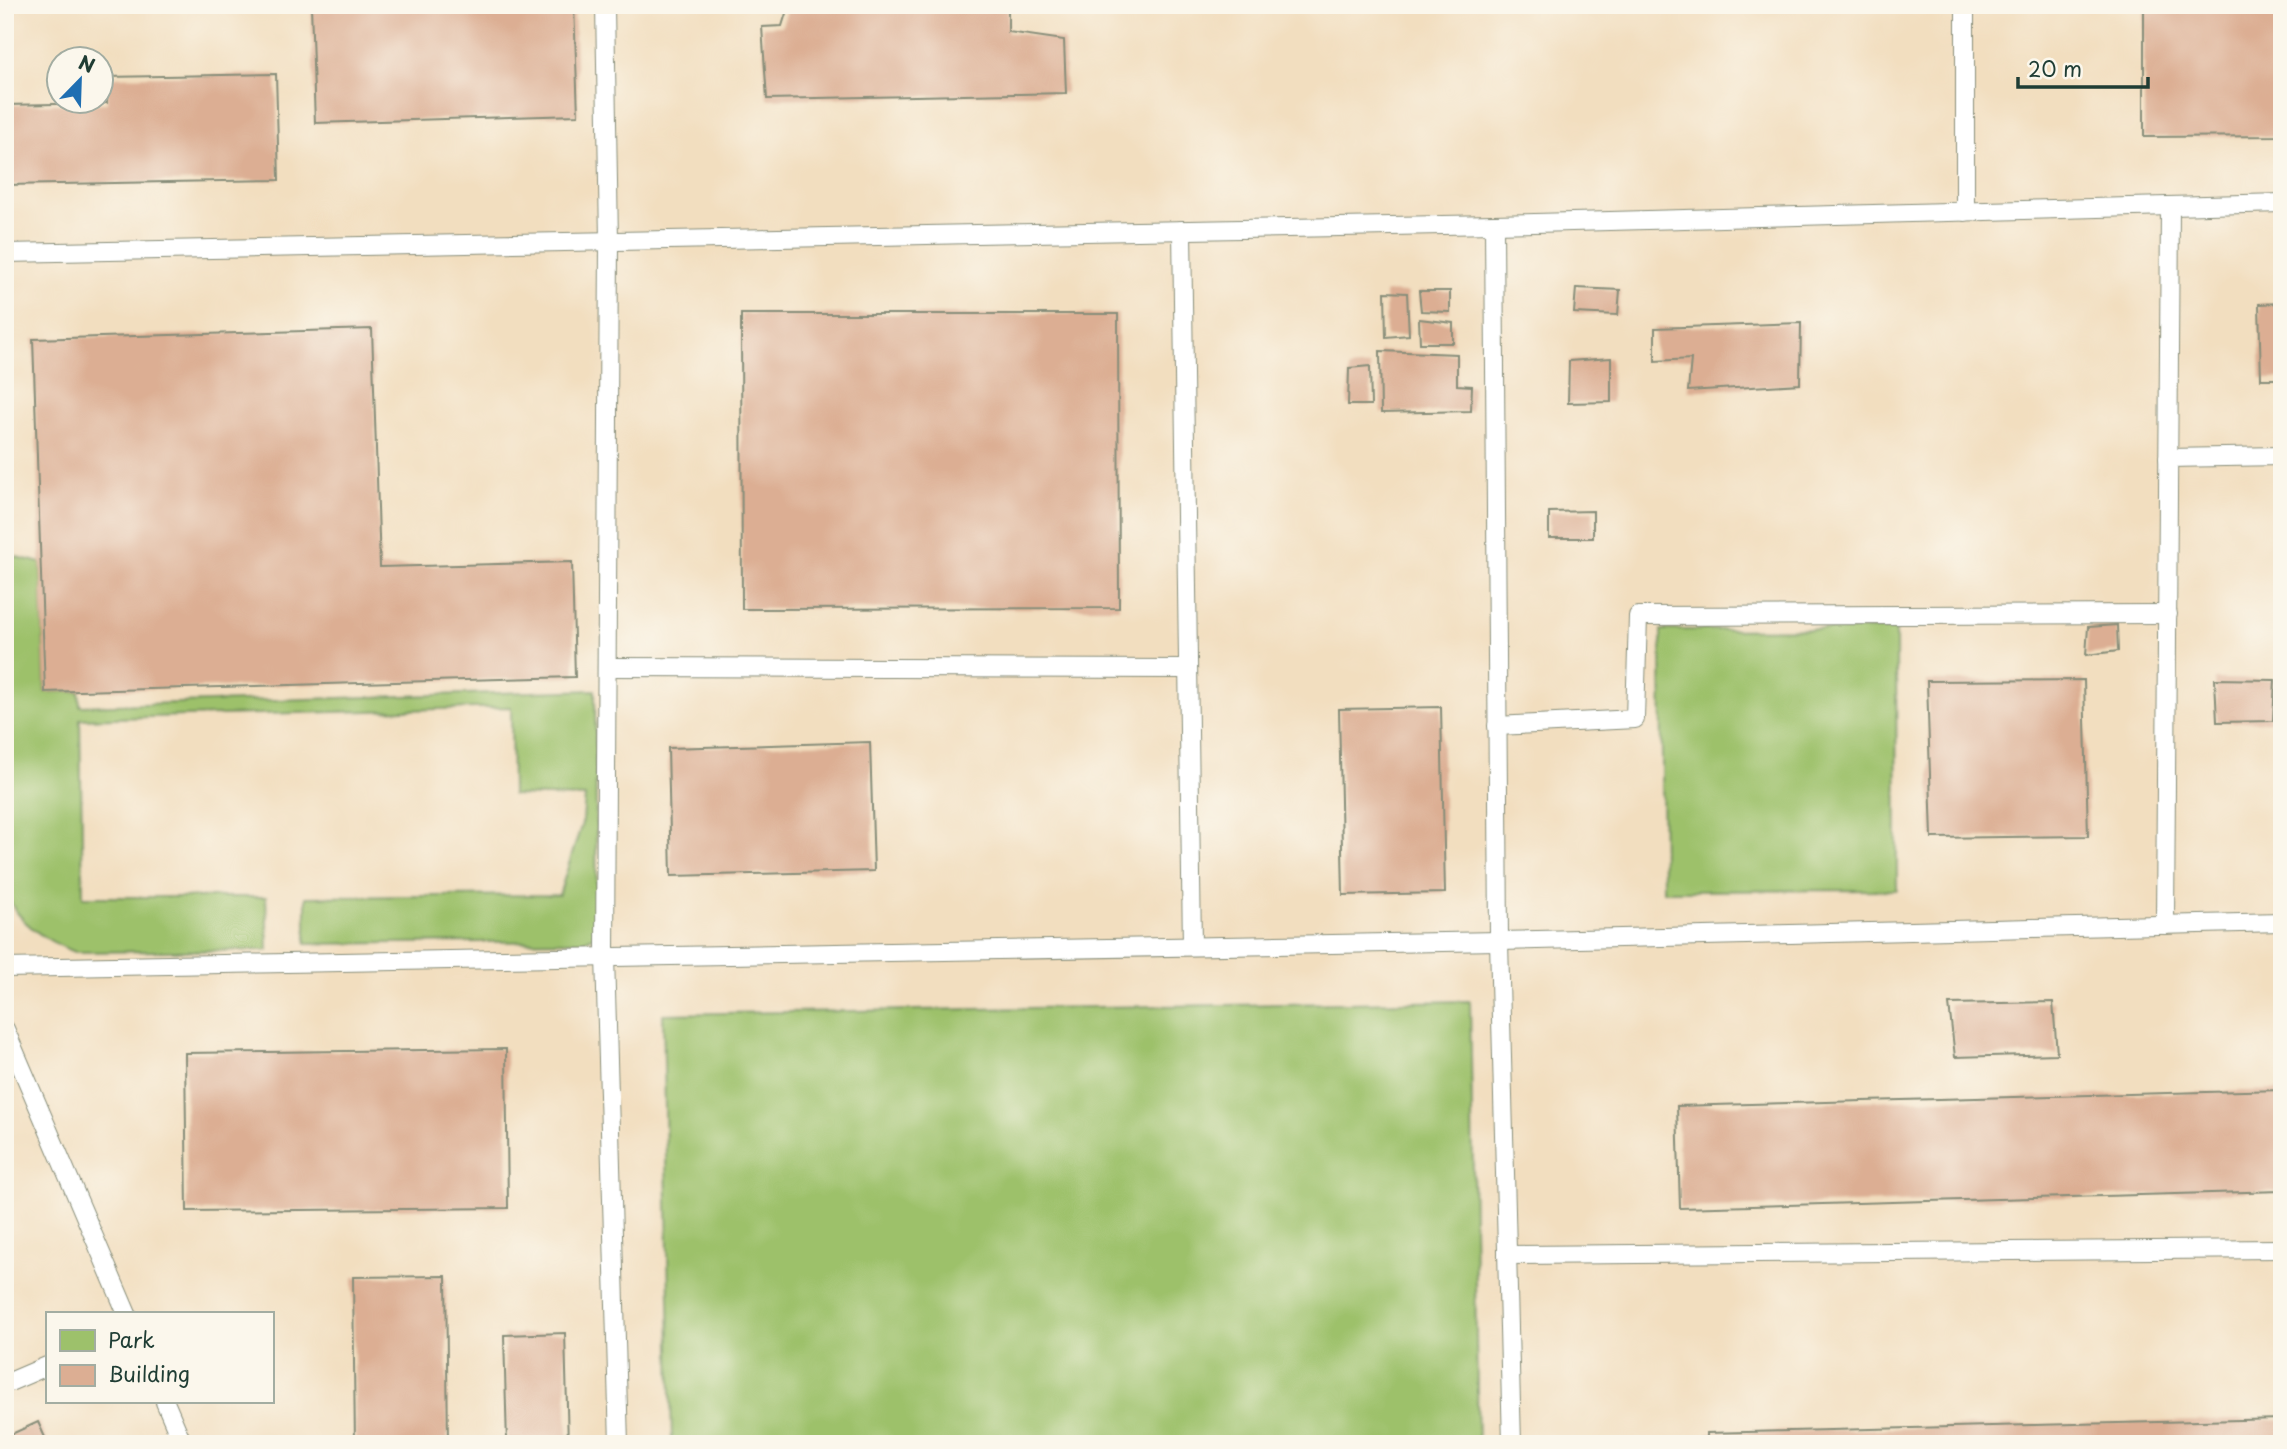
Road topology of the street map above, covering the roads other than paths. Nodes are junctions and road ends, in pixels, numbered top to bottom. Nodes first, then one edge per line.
1 (605, 5) edge
2 (1965, 5) edge
3 (2282, 203) edge
4 (2171, 206) junction
5 (1965, 212) junction
6 (1494, 224) junction
7 (1181, 230) junction
8 (609, 242) junction
9 (5, 253) edge
10 (2282, 456) edge
11 (2168, 458) junction
12 (2168, 614) junction
13 (607, 667) junction
14 (1188, 669) junction
15 (1497, 726) junction
16 (2282, 922) edge
17 (2165, 925) junction
18 (1499, 940) junction
19 (1192, 946) junction
20 (605, 956) junction
21 (5, 968) edge
22 (5, 1029) edge
23 (2282, 1249) edge
24 (1507, 1255) junction
25 (126, 1312) edge
26 (46, 1366) edge
27 (5, 1384) edge
28 (166, 1404) edge
29 (183, 1444) edge
30 (619, 1444) edge
31 (1512, 1444) edge

1 - 8 lane
2 - 5 lane
3 - 4 lane
4 - 5 lane
4 - 11 lane
5 - 6 lane
6 - 7 lane
6 - 15 lane
7 - 8 lane
7 - 14 lane
8 - 9 lane
8 - 13 lane
10 - 11 lane
11 - 12 lane
12 - 15 lane
12 - 17 lane
13 - 14 lane
13 - 20 lane
14 - 19 lane
15 - 18 lane
16 - 17 lane
17 - 18 lane
18 - 19 lane
18 - 24 lane
19 - 20 lane
20 - 21 lane
20 - 30 lane
22 - 25 lane
23 - 24 lane
24 - 31 lane
26 - 27 lane
28 - 29 lane

